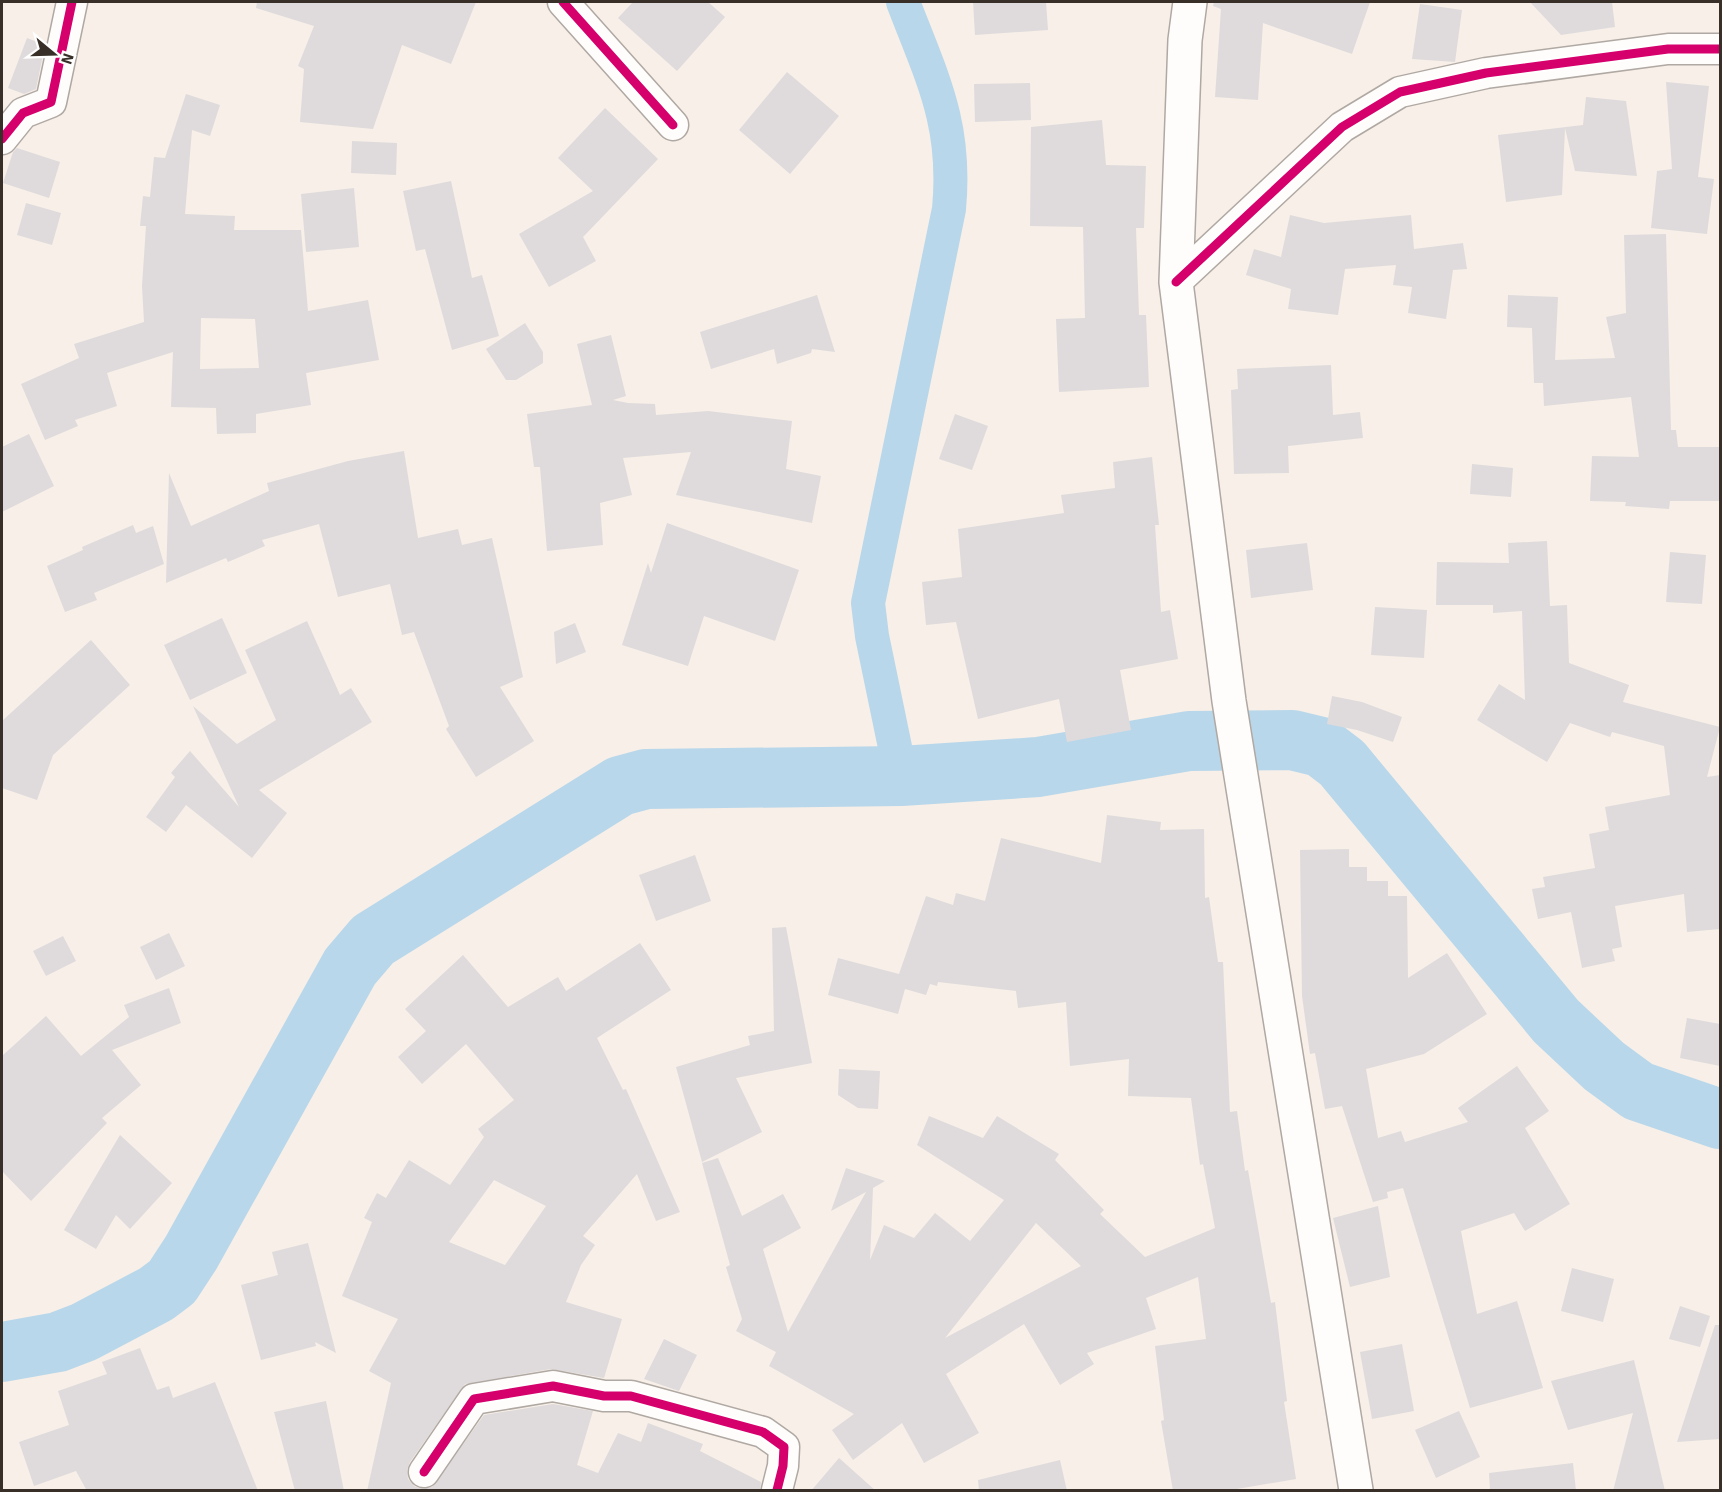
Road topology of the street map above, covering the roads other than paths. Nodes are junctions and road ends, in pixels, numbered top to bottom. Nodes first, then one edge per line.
1 (72, 2) edge
2 (563, 2) edge
3 (1190, 2) edge
4 (1720, 49) edge
5 (673, 125) dead end
6 (2, 139) edge
7 (1176, 282) junction
8 (424, 1472) dead end
9 (777, 1491) edge
10 (1356, 1491) edge

1 - 6 street
2 - 5 street
3 - 7 main road
4 - 7 street
7 - 10 main road
8 - 9 street

